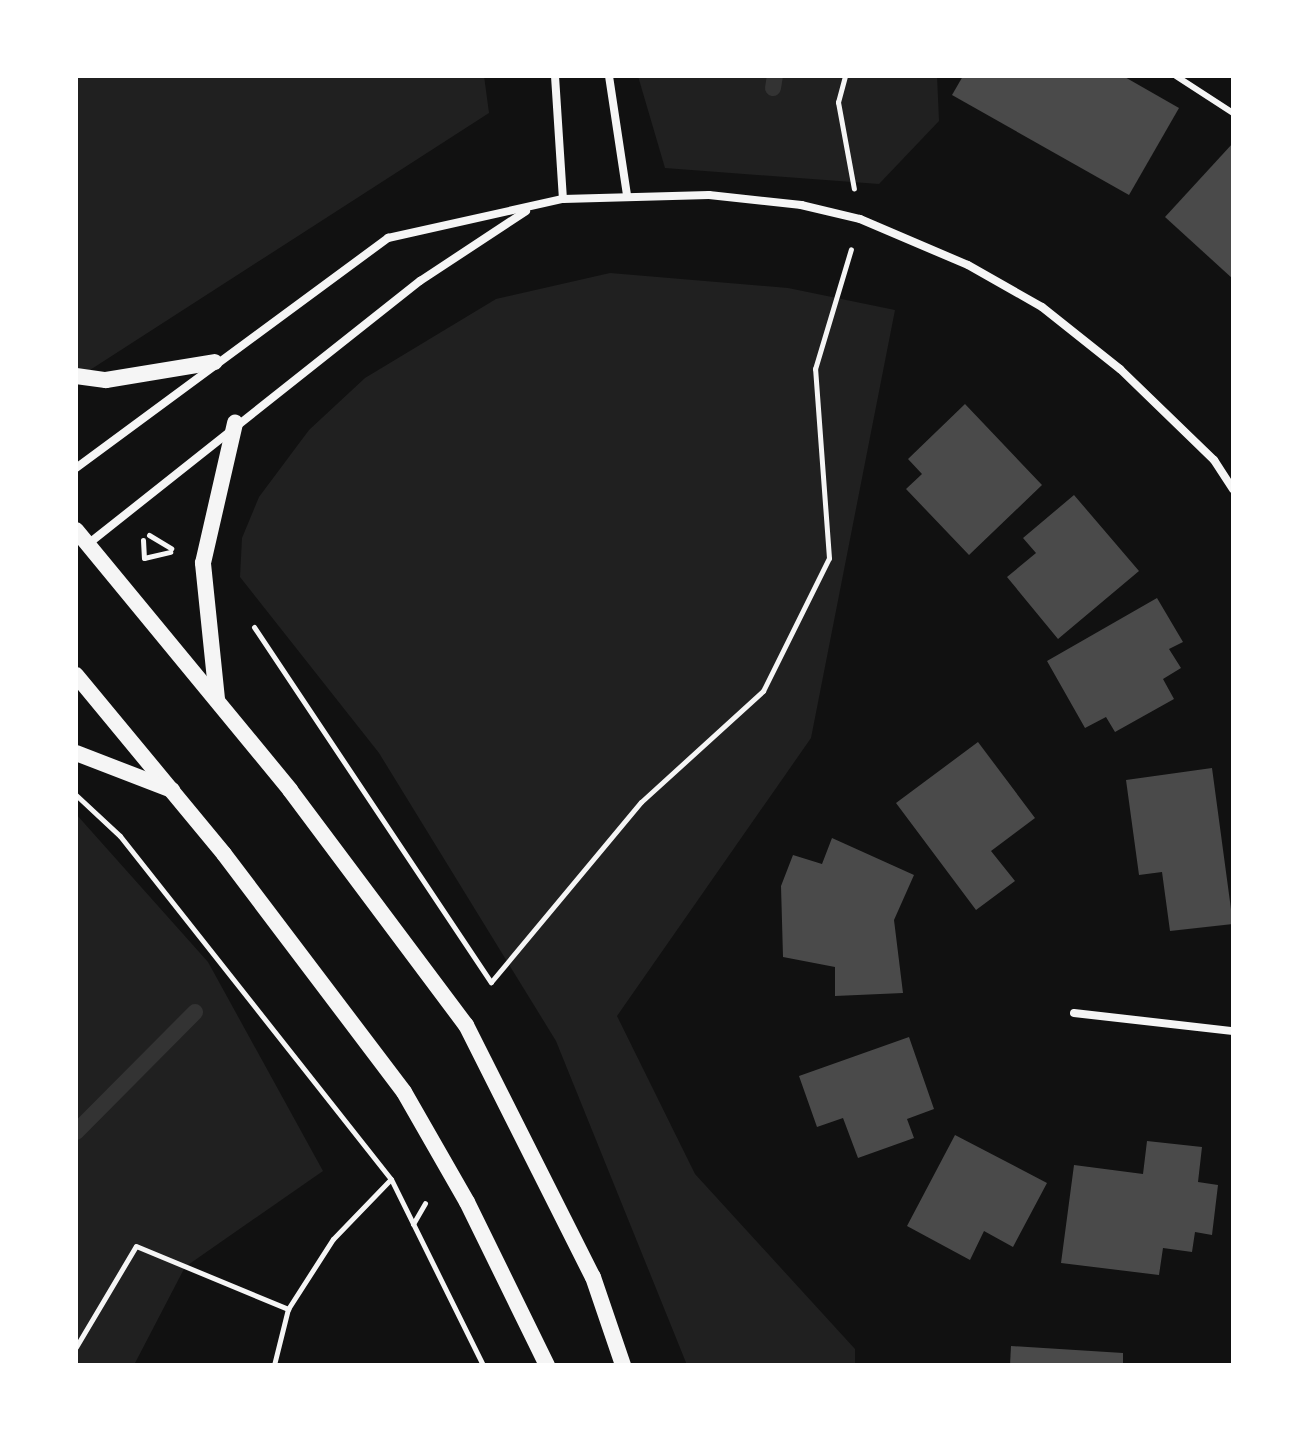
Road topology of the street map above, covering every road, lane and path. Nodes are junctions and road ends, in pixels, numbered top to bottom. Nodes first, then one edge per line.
1 (555, 76) edge
2 (609, 76) edge
3 (845, 76) edge
4 (1176, 76) edge
5 (1233, 113) edge
6 (627, 195) junction
7 (563, 199) junction
8 (530, 209) junction
9 (860, 219) junction
10 (215, 362) junction
11 (76, 376) edge
12 (235, 423) junction
13 (76, 468) edge
14 (1233, 489) edge
15 (76, 530) edge
16 (88, 544) junction
17 (144, 558) joint
18 (254, 627) dead end
19 (76, 675) edge
20 (217, 700) junction
21 (76, 753) edge
22 (174, 790) junction
23 (76, 795) edge
24 (1074, 1013) dead end
25 (1233, 1031) edge
26 (391, 1179) junction
27 (288, 1309) junction
28 (76, 1347) edge
29 (274, 1365) edge
30 (483, 1365) edge
31 (547, 1365) edge
32 (623, 1365) edge

1 - 7 street
2 - 6 street
3 - 9 path
4 - 5 lane
6 - 7 street
6 - 9 street
7 - 8 street
8 - 10 street
8 - 12 street
9 - 14 street
9 - 18 path
10 - 11 main road
10 - 13 street
12 - 16 street
12 - 20 main road
15 - 16 main road
16 - 20 main road
17 - 17 path
19 - 22 main road
20 - 32 main road
21 - 22 main road
22 - 31 main road
23 - 26 path
24 - 25 street
26 - 27 path
26 - 30 path
27 - 28 path
27 - 29 path

